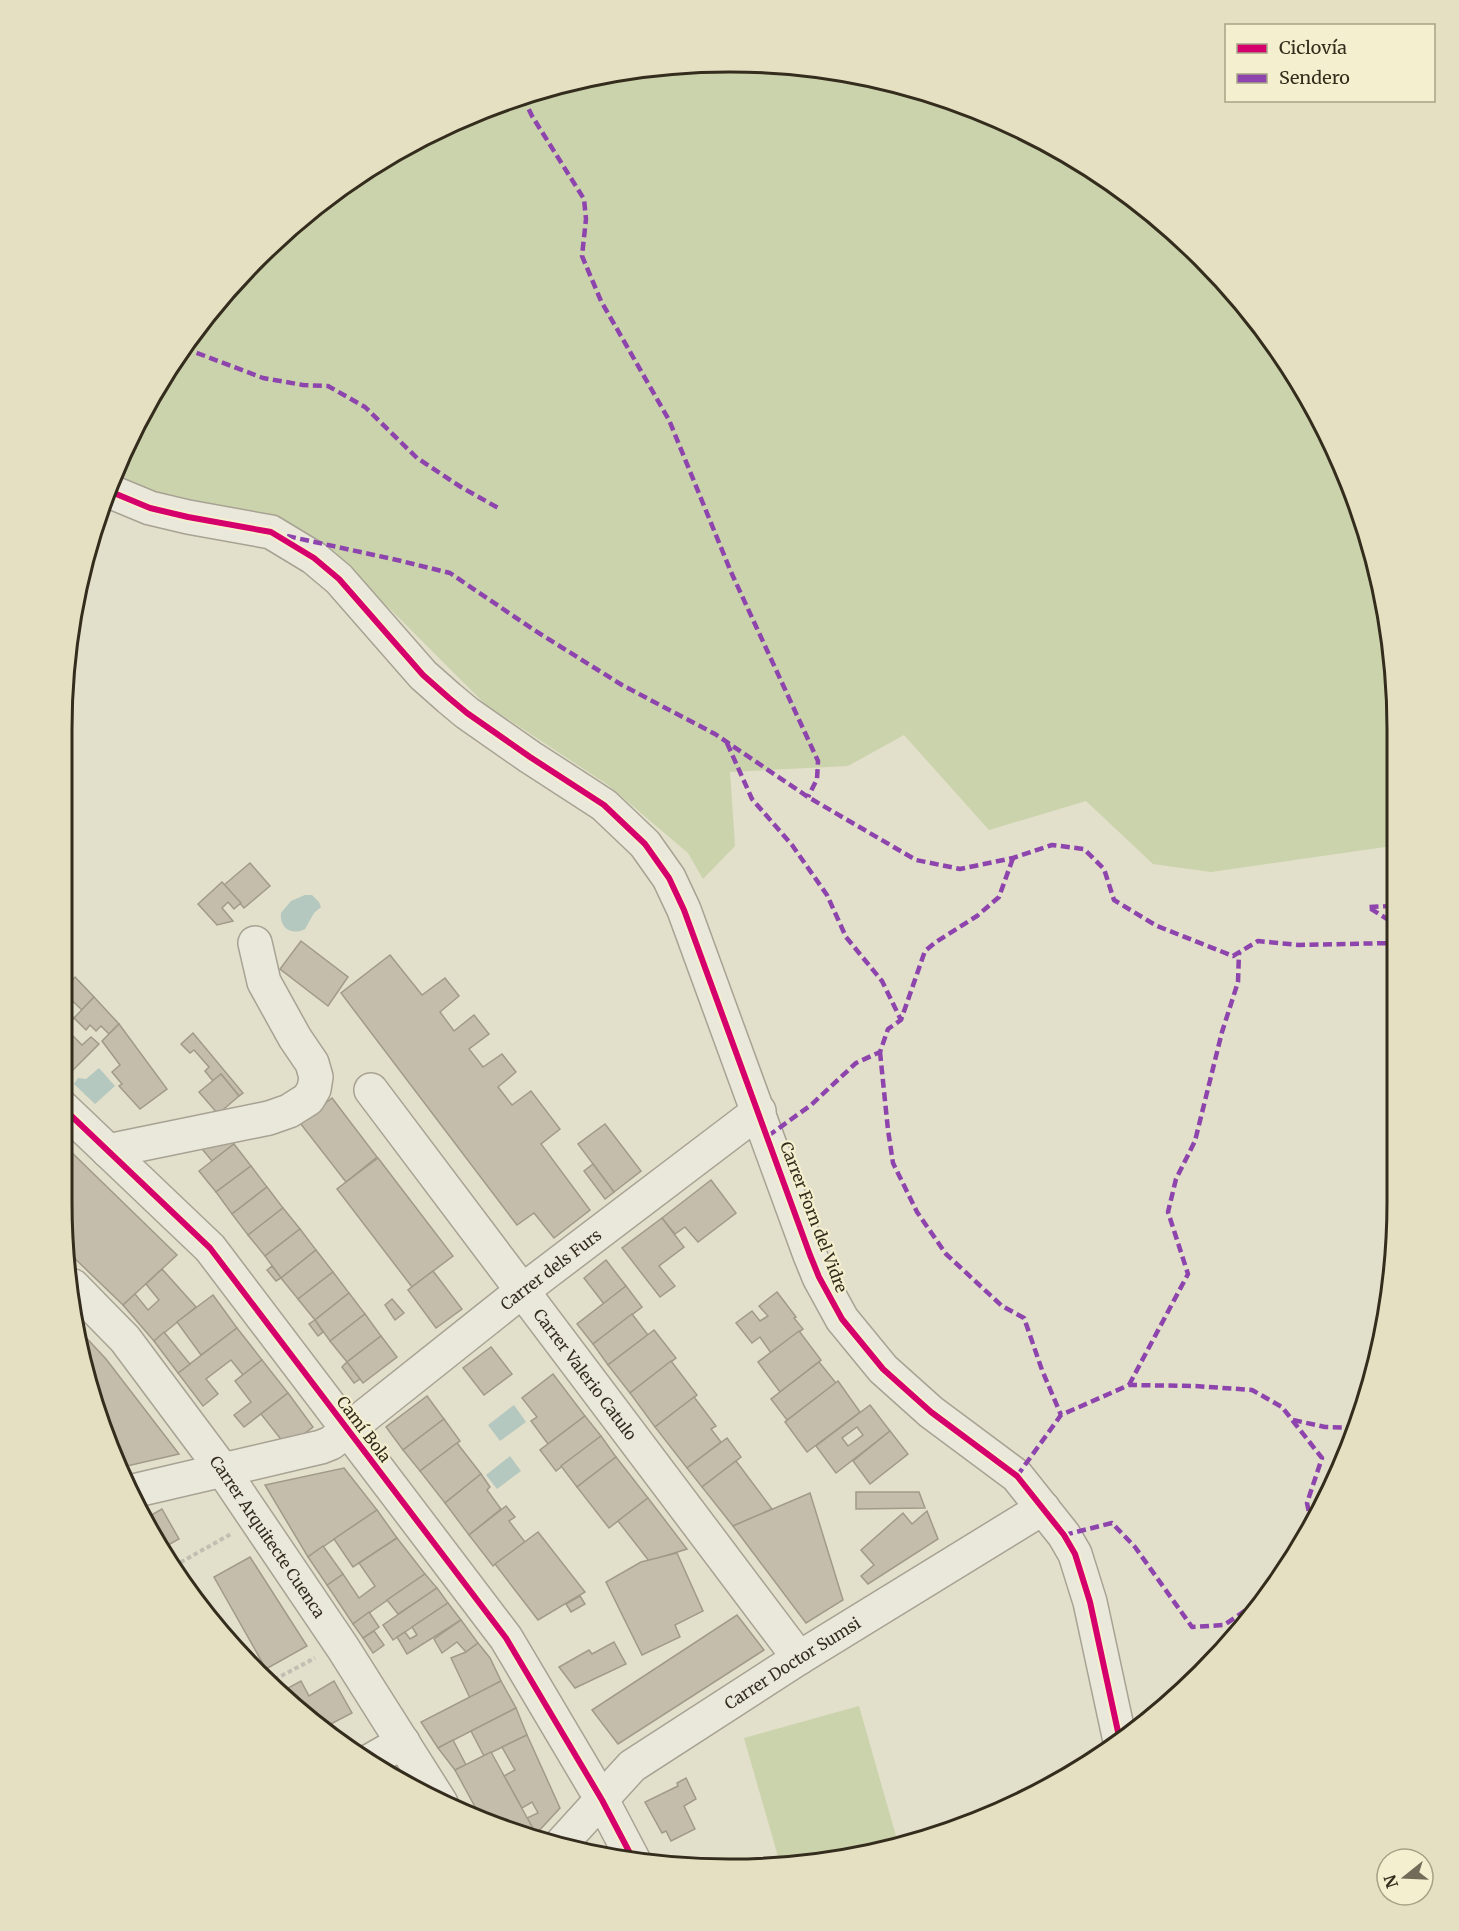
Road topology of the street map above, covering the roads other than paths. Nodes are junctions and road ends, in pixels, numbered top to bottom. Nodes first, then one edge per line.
1 (116, 494) edge
2 (255, 943) dead end
3 (371, 1090) dead end
4 (759, 1111) junction
5 (72, 1118) edge
6 (108, 1151) junction
7 (522, 1291) junction
8 (79, 1292) edge
9 (347, 1430) junction
10 (222, 1469) junction
11 (139, 1490) edge
12 (1043, 1508) junction
13 (799, 1658) junction
14 (1118, 1732) edge
15 (403, 1742) junction
16 (378, 1756) edge
17 (431, 1787) edge
18 (602, 1800) junction
19 (566, 1839) edge
20 (629, 1850) edge

1 - 4 street, Carrer Forn del Vidre
2 - 6 street
3 - 7 street, Carrer Valerio Catulo
4 - 7 street, Carrer dels Furs
4 - 12 street, Carrer Forn del Vidre
5 - 6 street, Camí Bola
6 - 9 street, Camí Bola
7 - 9 street, Carrer dels Furs
7 - 13 street, Carrer Valerio Catulo
8 - 10 street, Carrer Arquitecte Cuenca
9 - 10 street, Carrer dels Furs
9 - 18 street, Camí Bola
10 - 11 street, Carrer dels Furs
10 - 15 street, Carrer Arquitecte Cuenca
12 - 13 street, Carrer Doctor Sumsi
12 - 14 street, Carrer Forn del Vidre
13 - 18 street, Carrer Doctor Sumsi
15 - 16 street
15 - 17 street, Carrer Arquitecte Cuenca
18 - 19 street, Carrer Doctor Sumsi
18 - 20 street, Camí Bola

